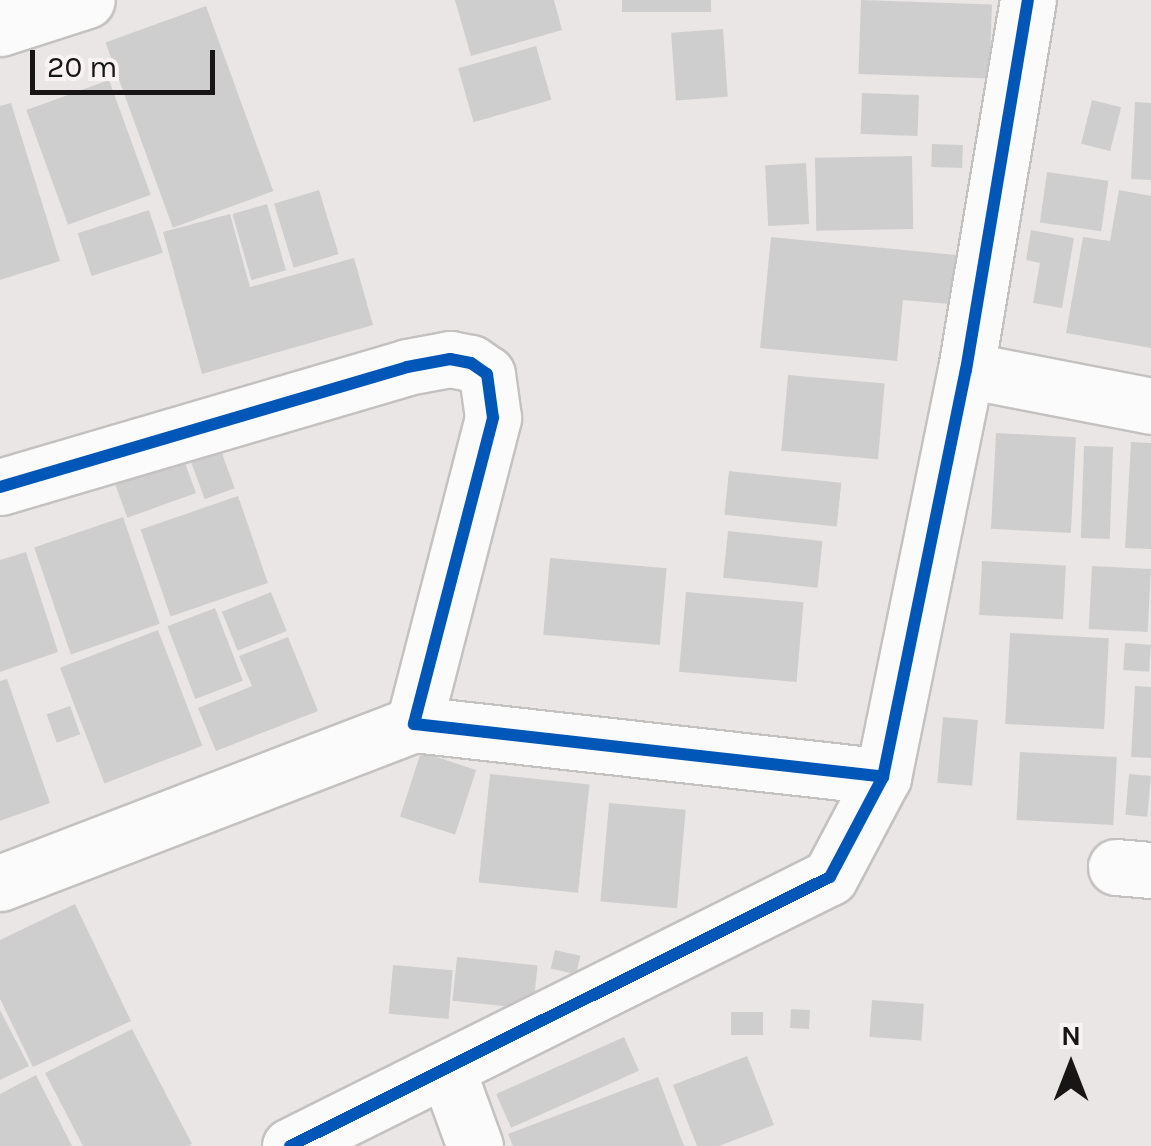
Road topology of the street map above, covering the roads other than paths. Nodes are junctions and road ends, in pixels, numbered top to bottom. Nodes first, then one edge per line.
1 (87, 0) edge
2 (1028, 0) edge
3 (0, 28) edge
4 (966, 370) junction
5 (1151, 406) edge
6 (0, 487) edge
7 (414, 724) junction
8 (883, 777) junction
9 (0, 882) edge
10 (448, 1072) junction
11 (290, 1146) edge
12 (475, 1146) edge

1 - 3 street
2 - 4 street
4 - 5 street
4 - 8 street
6 - 7 street
7 - 8 street
7 - 9 street
8 - 10 street
10 - 11 street
10 - 12 street

